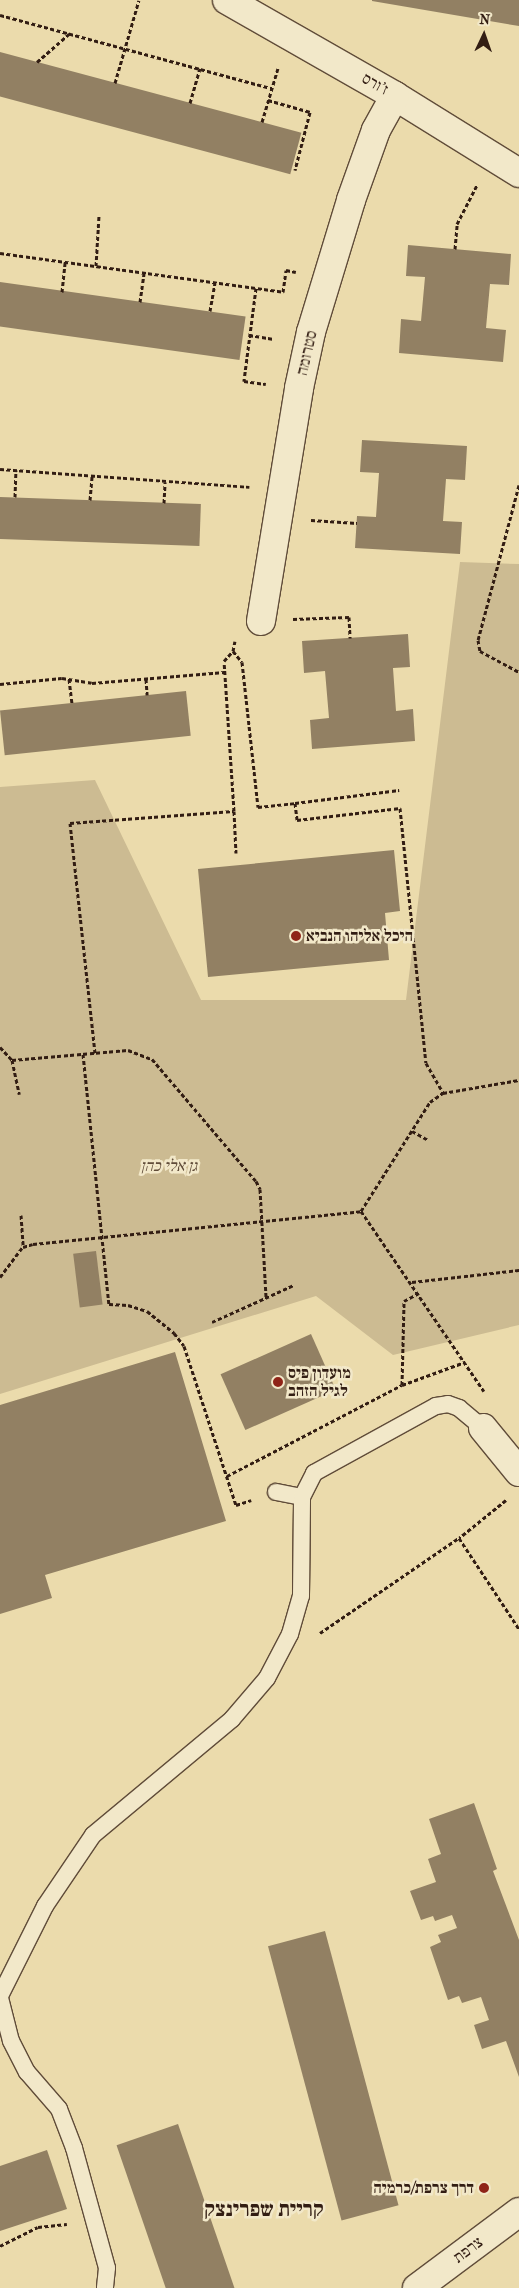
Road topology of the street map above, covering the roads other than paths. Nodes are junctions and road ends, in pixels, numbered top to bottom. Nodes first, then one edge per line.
1 (227, 0) edge
2 (395, 96) junction
3 (519, 173) edge
4 (261, 621) road end
5 (483, 1428) joint
6 (516, 1484) edge
7 (276, 1492) road end
8 (302, 1497) junction
9 (0, 1997) edge
10 (519, 2212) edge
11 (105, 2288) edge
12 (417, 2288) edge

1 - 2 street, ז'ורס
2 - 3 street, ז'ורס
2 - 4 street, סטרומה
5 - 6 street
5 - 8 lane
7 - 8 lane
8 - 9 lane
9 - 11 lane
10 - 12 street, צרפת

